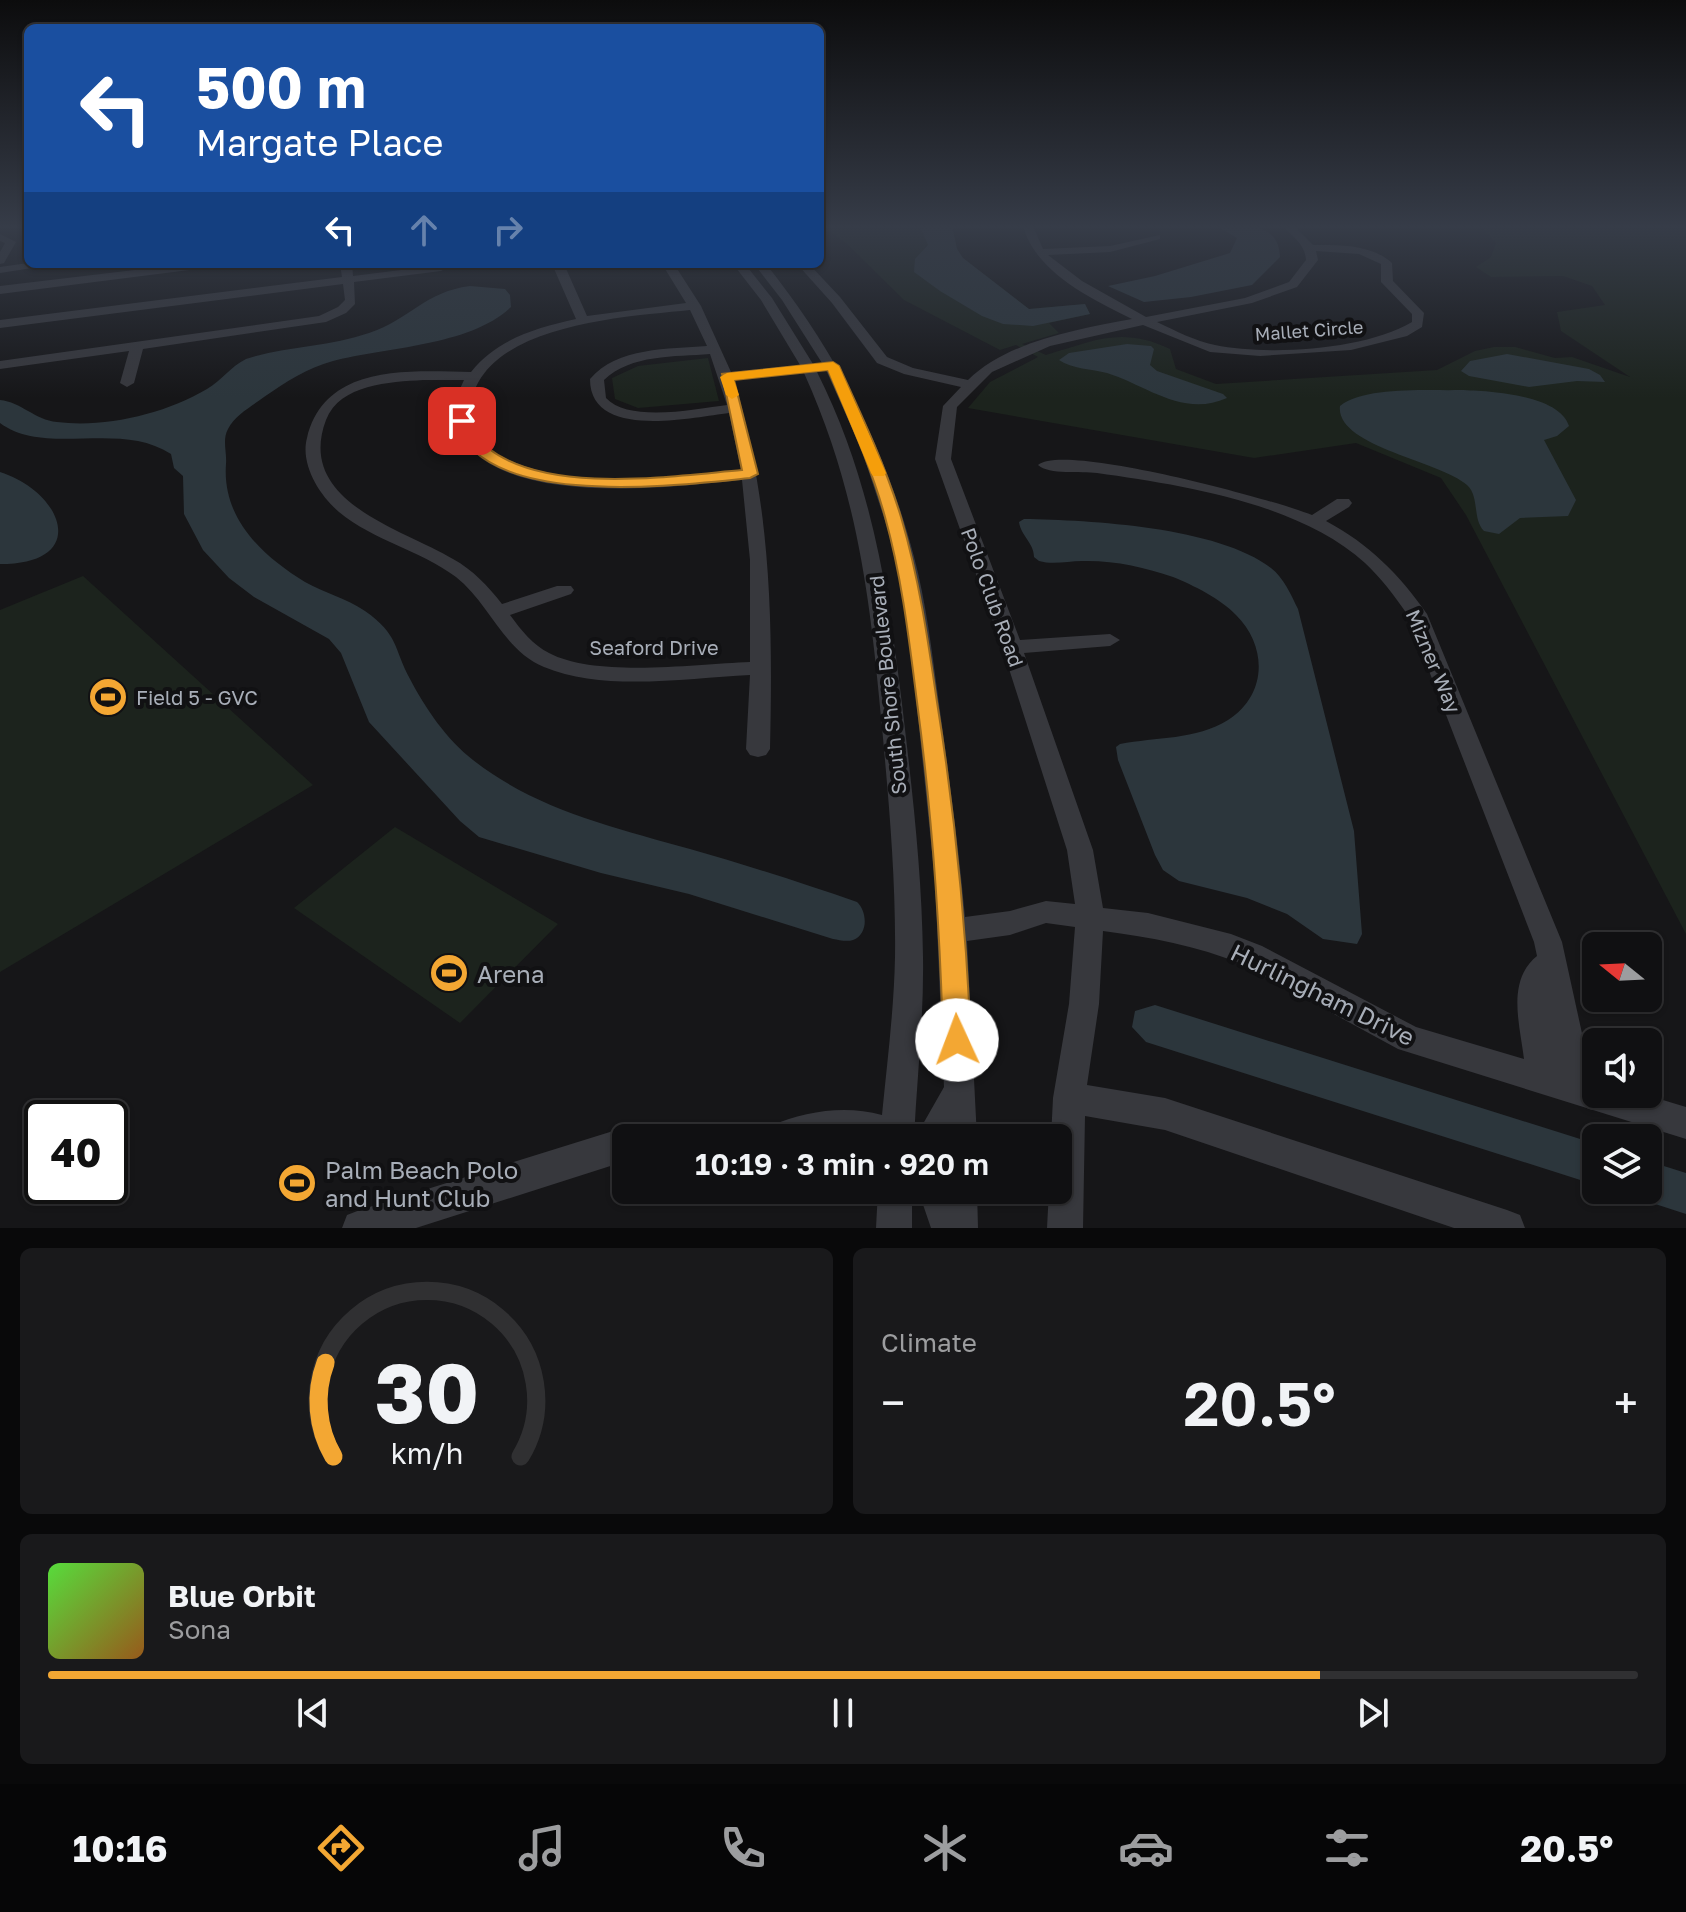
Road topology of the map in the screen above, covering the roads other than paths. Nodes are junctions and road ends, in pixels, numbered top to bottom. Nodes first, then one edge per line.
1 (55, 283) edge
2 (322, 283) edge
3 (348, 283) edge
4 (566, 283) edge
5 (680, 283) edge
6 (754, 283) edge
7 (776, 283) edge
8 (821, 283) edge
9 (1079, 283) edge
10 (1290, 283) edge
11 (1388, 283) edge
12 (0, 290) edge
13 (695, 306) junction
14 (1144, 319) junction
15 (583, 321) junction
16 (0, 324) edge
17 (137, 346) junction
18 (716, 349) junction
19 (0, 365) edge
20 (833, 366) junction
21 (809, 368) junction
22 (471, 376) junction
23 (727, 377) junction
24 (127, 383) dead end
25 (967, 384) junction
26 (736, 408) junction
27 (1046, 465) dead end
28 (750, 474) junction
29 (1343, 503) dead end
30 (1313, 522) junction
31 (564, 590) dead end
32 (499, 612) junction
33 (1110, 640) dead end
34 (1012, 647) junction
35 (761, 668) junction
36 (758, 749) dead end
37 (1090, 915) junction
38 (953, 931) junction
39 (1552, 961) junction
40 (1542, 1079) junction
41 (1578, 1090) junction
42 (959, 1094) junction
43 (1069, 1098) junction
44 (1686, 1123) edge
45 (898, 1124) edge
46 (941, 1124) edge
47 (960, 1124) edge
48 (612, 1148) edge
49 (895, 1204) edge
50 (940, 1204) edge
51 (960, 1204) edge
52 (360, 1228) edge
53 (894, 1228) edge
54 (949, 1228) edge
55 (960, 1228) edge
56 (1065, 1228) edge
57 (1507, 1228) edge

1 - 12 street
2 - 16 street
3 - 17 street
4 - 15 street
5 - 13 street
6 - 21 street, South Shore Boulevard
7 - 20 street, South Shore Boulevard
8 - 25 street
9 - 14 street
10 - 14 street, Polo Club Road
11 - 14 street, Mallet Circle
13 - 15 street
13 - 18 street
14 - 25 street, Polo Club Road
15 - 22 street
17 - 19 street
17 - 24 street
18 - 23 street
18 - 26 street
20 - 21 street
20 - 38 street, South Shore Boulevard
21 - 23 street
21 - 45 street, South Shore Boulevard
22 - 28 street
22 - 32 street, Seaford Drive
23 - 26 street
25 - 34 street, Polo Club Road
26 - 28 street
27 - 30 street, Mizner Way
28 - 35 street
29 - 30 street
30 - 39 street, Mizner Way
31 - 32 street
32 - 35 street, Seaford Drive
33 - 34 street
34 - 37 street, Polo Club Road
35 - 36 street
37 - 38 street, Hurlingham Drive
37 - 40 street, Hurlingham Drive
37 - 43 street, Polo Club Road
38 - 42 street, South Shore Boulevard
39 - 40 street
39 - 41 street, Mizner Way
40 - 41 street, Hurlingham Drive
41 - 44 street, Hurlingham Drive
42 - 46 street
42 - 47 street, South Shore Boulevard
43 - 56 street, Polo Club Road
43 - 57 street
48 - 52 street
49 - 53 street
50 - 54 street
51 - 55 street

